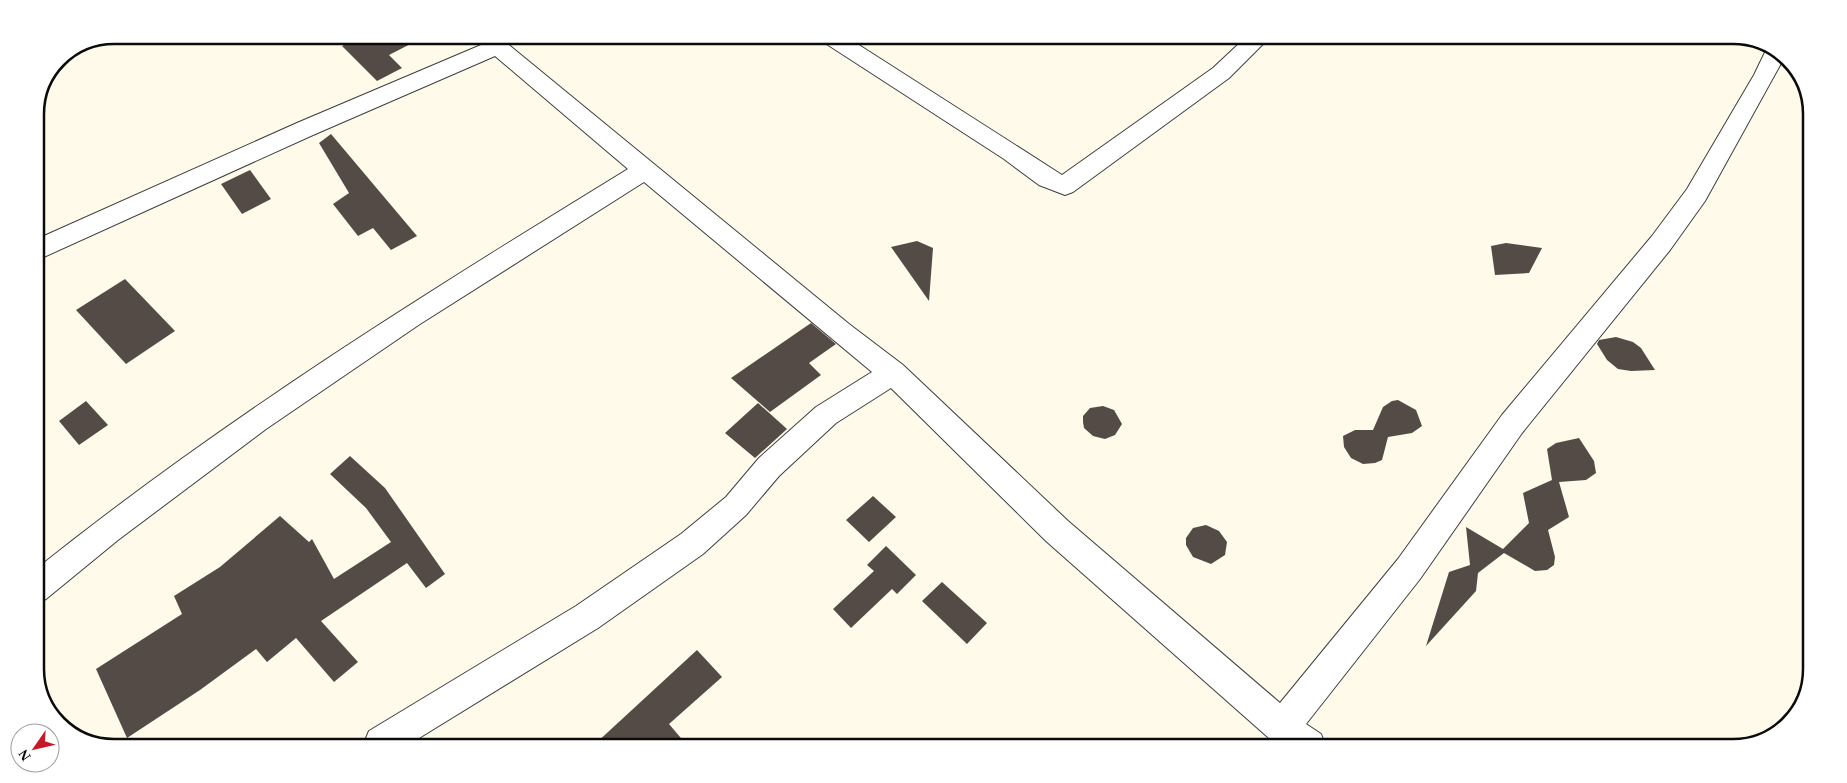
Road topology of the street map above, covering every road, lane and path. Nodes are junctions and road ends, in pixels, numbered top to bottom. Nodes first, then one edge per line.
1 (486, 44) edge
2 (492, 44) edge
3 (842, 44) edge
4 (1252, 44) edge
5 (1774, 57) edge
6 (646, 169) junction
7 (44, 247) edge
8 (893, 373) junction
9 (44, 581) edge
10 (1282, 727) junction
11 (387, 739) edge
12 (1299, 739) edge

1 - 7 street
2 - 6 street
3 - 4 street
5 - 10 street
6 - 8 street
6 - 9 street
8 - 10 street
8 - 11 street
10 - 12 street

